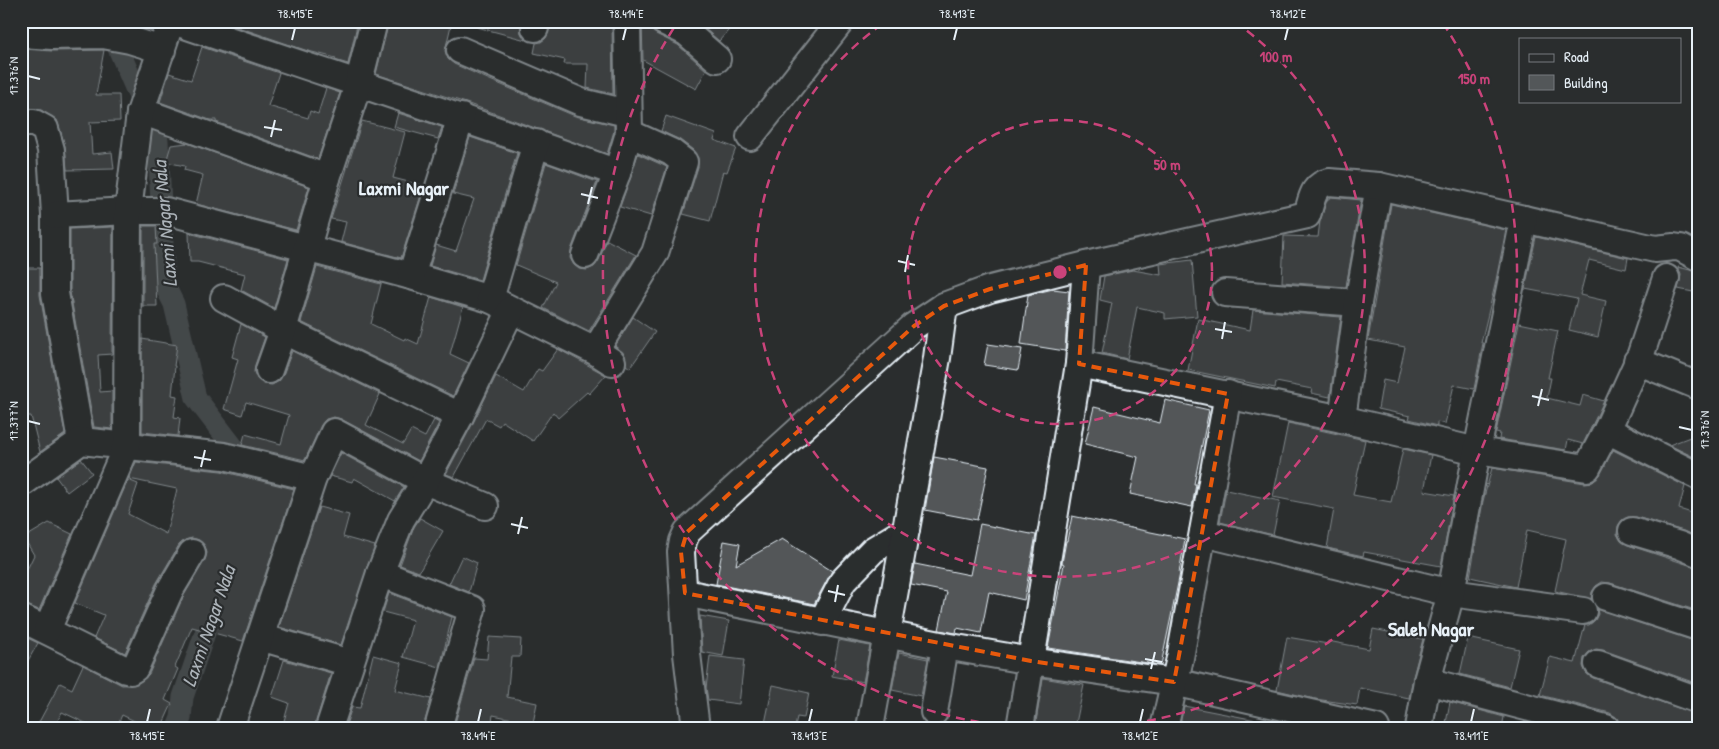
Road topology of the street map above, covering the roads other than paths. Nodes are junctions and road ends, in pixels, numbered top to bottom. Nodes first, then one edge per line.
1 (172, 21) edge
2 (374, 21) edge
3 (627, 21) edge
4 (662, 21) edge
5 (841, 21) edge
6 (689, 27) edge
7 (52, 28) edge
8 (21, 34) edge
9 (162, 50) junction
10 (460, 50) dead end
11 (717, 59) dead end
12 (358, 85) junction
13 (147, 109) junction
14 (461, 117) junction
15 (21, 123) edge
16 (628, 123) junction
17 (750, 136) dead end
18 (536, 143) junction
19 (617, 173) junction
20 (327, 178) junction
21 (1379, 186) junction
22 (148, 211) junction
23 (55, 215) junction
24 (1524, 219) junction
25 (307, 248) junction
26 (585, 255) dead end
27 (1698, 257) edge
28 (1086, 264) junction
29 (411, 276) junction
30 (1666, 278) dead end
31 (1225, 293) dead end
32 (224, 298) dead end
33 (1358, 303) junction
34 (501, 305) junction
35 (944, 306) junction
36 (283, 330) junction
37 (1638, 361) junction
38 (1078, 364) junction
39 (269, 370) dead end
40 (1698, 386) edge
41 (1228, 394) junction
42 (460, 416) junction
43 (1342, 418) junction
44 (1608, 430) junction
45 (80, 441) junction
46 (127, 445) junction
47 (1477, 451) junction
48 (1698, 476) edge
49 (313, 478) junction
50 (425, 480) junction
51 (21, 484) edge
52 (485, 506) dead end
53 (906, 530) junction
54 (1632, 531) dead end
55 (1203, 534) junction
56 (1698, 552) edge
57 (192, 553) dead end
58 (380, 573) junction
59 (685, 593) junction
60 (1450, 593) junction
61 (1606, 597) dead end
62 (1583, 611) dead end
63 (21, 618) edge
64 (822, 622) junction
65 (1698, 627) edge
66 (47, 630) junction
67 (886, 635) junction
68 (260, 637) junction
69 (945, 646) junction
70 (1031, 661) junction
71 (350, 663) junction
72 (1598, 664) dead end
73 (1427, 681) junction
74 (1174, 682) junction
75 (1698, 700) edge
76 (934, 712) dead end
77 (230, 728) edge
78 (329, 728) edge
79 (438, 728) edge
80 (696, 728) edge
81 (870, 728) edge
82 (1020, 728) edge
83 (1164, 728) edge
84 (1376, 728) edge
85 (1418, 728) edge
86 (1606, 728) edge

1 - 9 street
1 - 12 street
2 - 12 street
3 - 16 street
4 - 6 street
5 - 17 street
6 - 11 street
7 - 8 street
7 - 9 street
9 - 13 street
10 - 16 street
12 - 14 street
12 - 20 street
13 - 20 street
13 - 22 street
14 - 18 street
14 - 29 street
15 - 23 street
16 - 19 street
16 - 34 street
18 - 19 street
18 - 34 street
19 - 26 street
20 - 25 street
21 - 24 street
21 - 28 street
21 - 33 street
22 - 23 street
22 - 25 street
22 - 46 street
23 - 45 street
24 - 27 street
24 - 47 street
25 - 29 street
25 - 36 street
28 - 35 street
28 - 38 street
29 - 34 street
30 - 37 street
31 - 33 street
32 - 36 street
33 - 43 street
34 - 42 street
35 - 53 street
35 - 59 street
36 - 39 street
36 - 42 street
37 - 40 street
37 - 44 street
38 - 41 street
38 - 70 street
41 - 43 street
41 - 55 street
42 - 50 street
43 - 47 street
44 - 47 street
44 - 48 street
45 - 46 street
45 - 51 street
46 - 49 street
46 - 66 street
47 - 60 street
49 - 50 street
49 - 68 street
50 - 52 street
50 - 58 street
53 - 64 street
53 - 67 street
54 - 56 street
55 - 60 street
55 - 74 street
57 - 66 street
58 - 71 street
58 - 79 street
59 - 64 street
59 - 80 street
60 - 62 street
60 - 73 street
61 - 65 street
63 - 66 street
64 - 67 street
67 - 69 street
67 - 81 street
68 - 71 street
68 - 77 street
69 - 70 street
69 - 76 street
70 - 74 street
70 - 82 street
71 - 78 street
72 - 75 street
73 - 85 street
73 - 86 street
74 - 83 street
74 - 84 street

